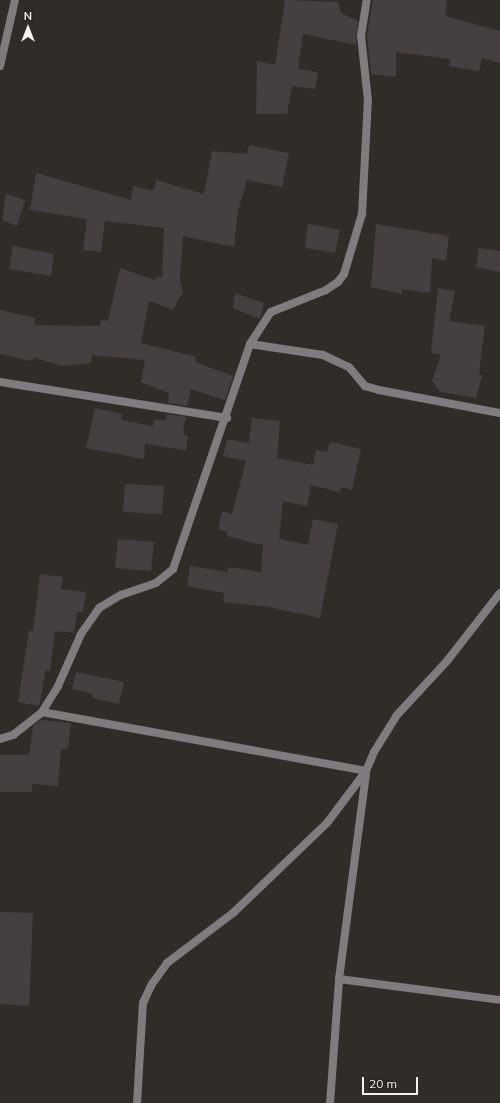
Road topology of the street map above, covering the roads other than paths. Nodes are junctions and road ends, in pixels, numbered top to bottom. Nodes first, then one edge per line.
1 (15, 0) edge
2 (367, 0) edge
3 (0, 66) edge
4 (250, 344) junction
5 (0, 382) edge
6 (500, 413) edge
7 (227, 418) junction
8 (500, 593) edge
9 (42, 712) junction
10 (0, 740) edge
11 (366, 771) junction
12 (339, 979) junction
13 (500, 1000) edge
14 (137, 1103) edge
15 (330, 1103) edge

1 - 3 street
2 - 4 street
4 - 6 street
4 - 7 street
5 - 7 street
7 - 9 street
8 - 11 street
9 - 10 street
9 - 11 street
11 - 12 street
11 - 14 street
12 - 13 street
12 - 15 street

